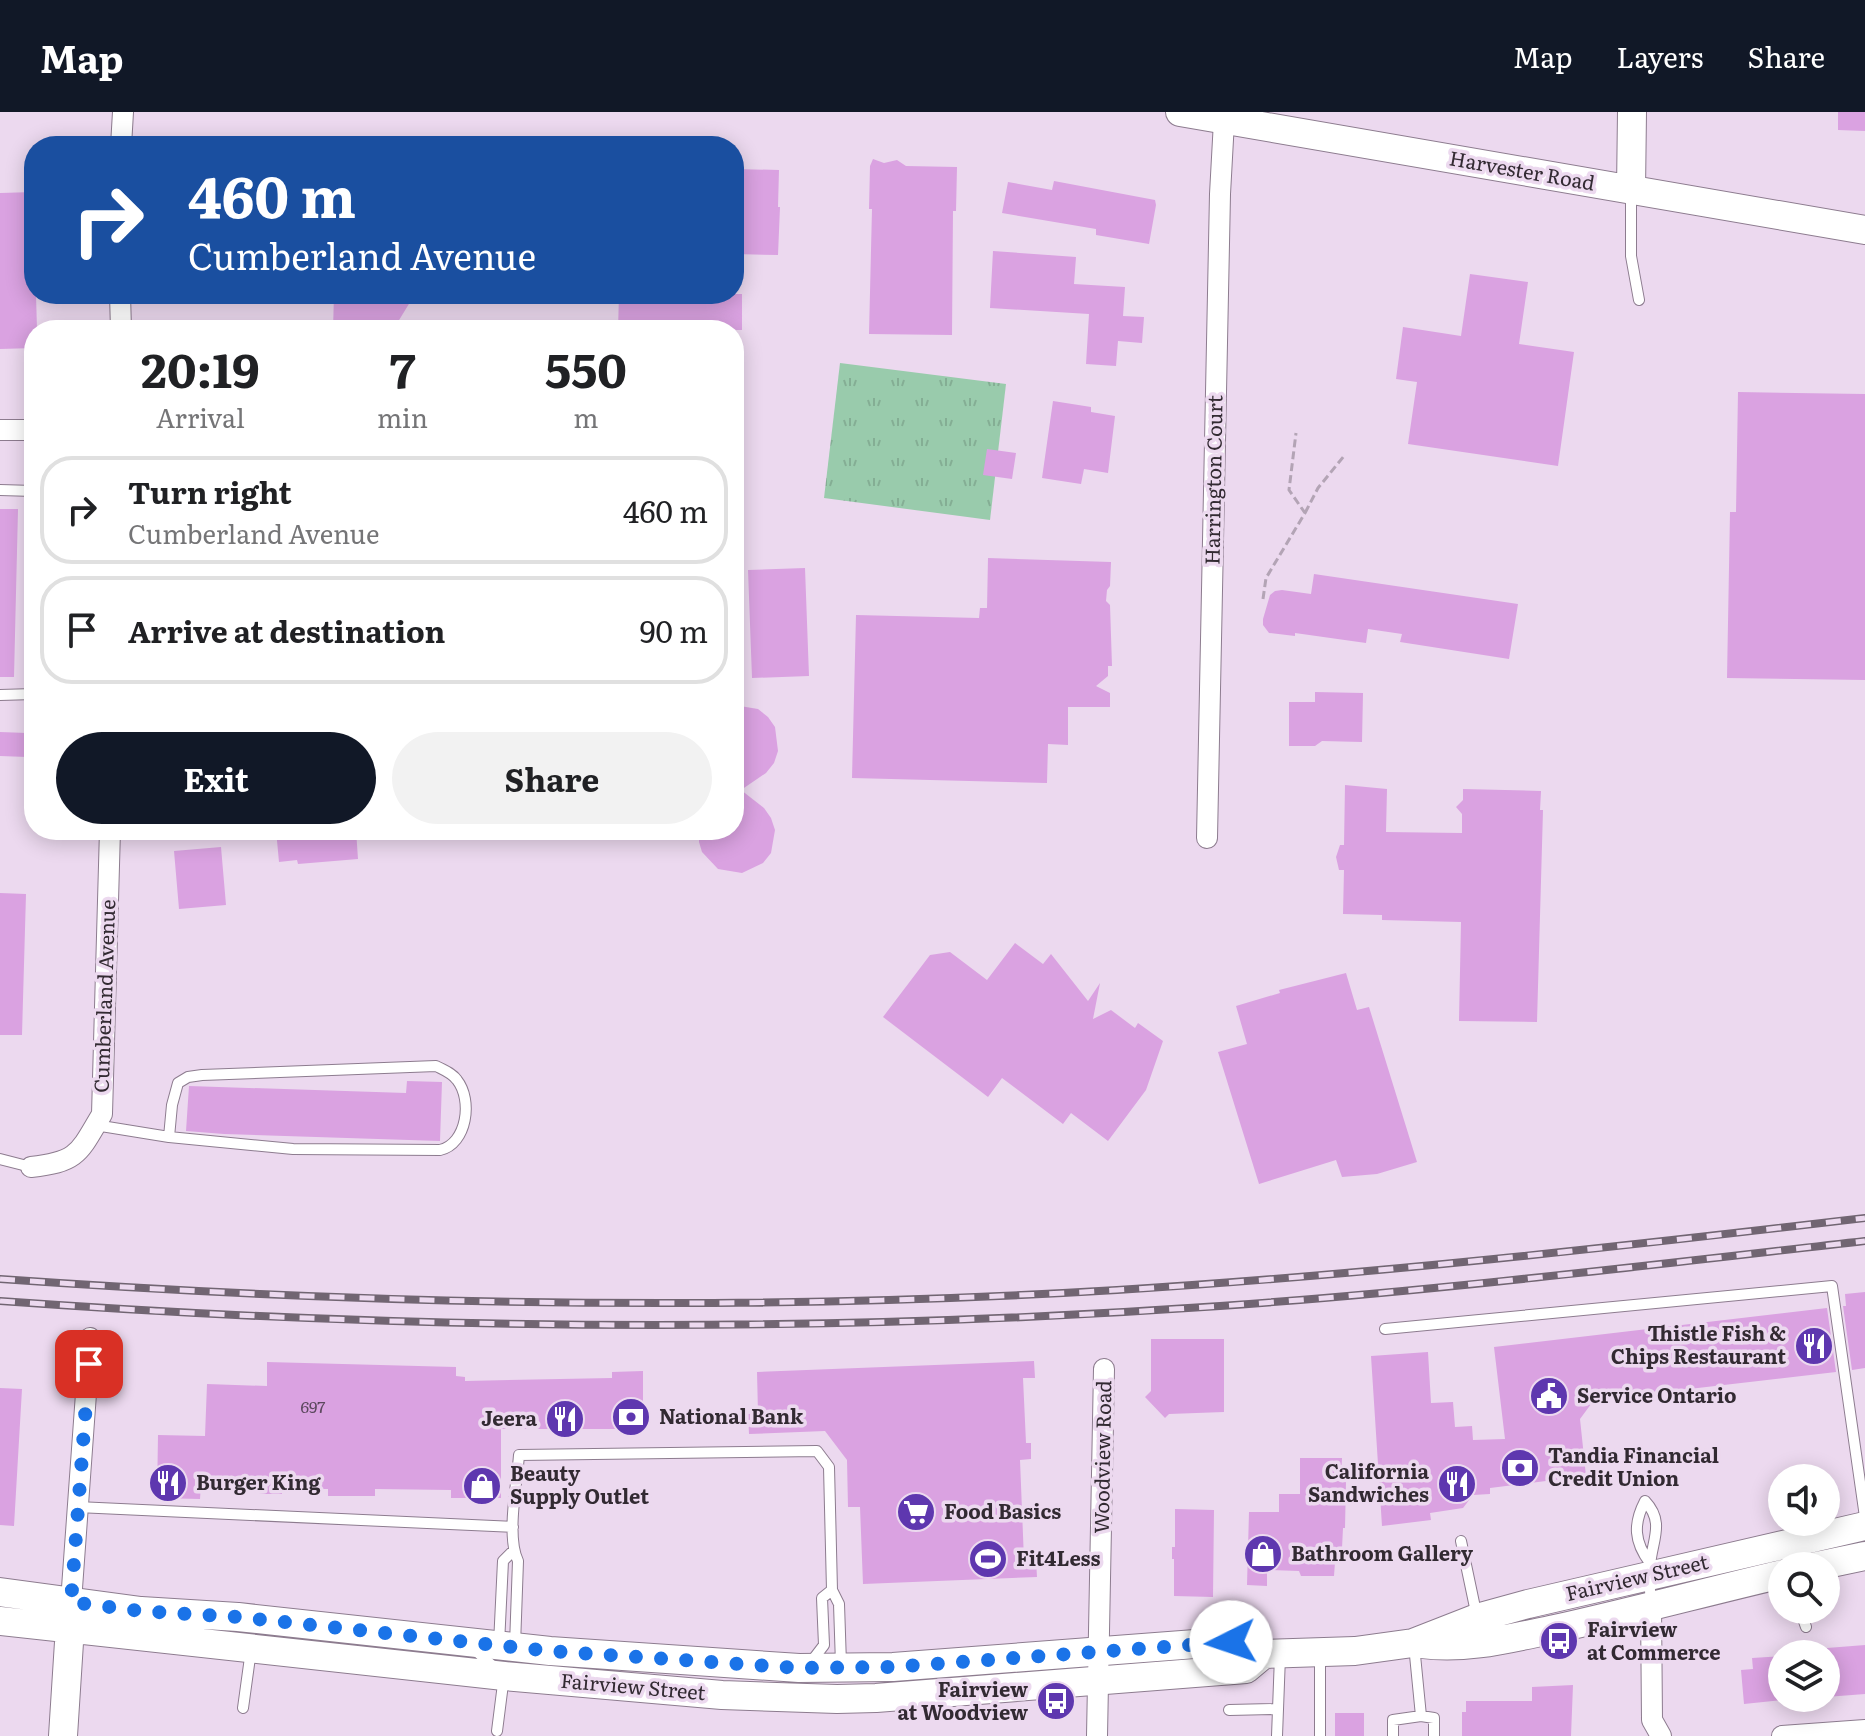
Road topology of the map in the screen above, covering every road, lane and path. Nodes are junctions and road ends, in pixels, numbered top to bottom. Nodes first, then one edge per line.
1 (123, 112) edge
2 (1180, 112) edge
3 (1632, 112) edge
4 (1224, 121) junction
5 (122, 136) edge
6 (1631, 190) junction
7 (1865, 230) edge
8 (1639, 300) dead end
9 (0, 430) edge
10 (24, 430) edge
11 (1296, 433) dead end
12 (1344, 456) dead end
13 (0, 490) edge
14 (24, 491) edge
15 (1305, 513) junction
16 (1263, 599) dead end
17 (24, 694) edge
18 (0, 695) edge
19 (1207, 838) dead end
20 (110, 840) edge
21 (95, 1125) junction
22 (169, 1137) junction
23 (0, 1159) edge
24 (31, 1167) joint
25 (1385, 1329) dead end
26 (90, 1338) dead end
27 (1104, 1369) dead end
28 (77, 1507) junction
29 (1865, 1517) edge
30 (1865, 1526) edge
31 (513, 1527) junction
32 (1461, 1541) dead end
33 (513, 1551) junction
34 (1865, 1556) edge
35 (1840, 1561) edge
36 (1650, 1569) junction
37 (1768, 1577) edge
38 (832, 1590) junction
39 (0, 1592) edge
40 (1651, 1606) junction
41 (71, 1616) junction
42 (1477, 1618) junction
43 (0, 1621) edge
44 (1805, 1624) edge
45 (1806, 1627) dead end
46 (1413, 1643) junction
47 (257, 1645) junction
48 (1097, 1650) junction
49 (1320, 1652) junction
50 (1272, 1654) junction
51 (514, 1662) junction
52 (814, 1680) junction
53 (1096, 1681) junction
54 (243, 1708) dead end
55 (1278, 1709) junction
56 (1229, 1710) dead end
57 (1421, 1716) junction
58 (1865, 1730) edge
59 (497, 1731) dead end
60 (63, 1736) edge
61 (1097, 1736) edge
62 (1277, 1736) edge
63 (1320, 1736) edge
64 (1393, 1736) edge
65 (1434, 1736) edge
66 (1661, 1736) edge
67 (1782, 1736) edge

1 - 5 street
2 - 4 main road, Harvester Road
3 - 6 main road
4 - 6 main road, Harvester Road
4 - 19 street, Harrington Court
6 - 7 main road, Harvester Road
6 - 8 lane
9 - 10 street
11 - 15 path
12 - 15 path
13 - 14 lane
15 - 16 path
17 - 18 lane
20 - 21 street, Cumberland Avenue
21 - 22 lane
21 - 24 street, Cumberland Avenue
22 - 22 lane
23 - 24 lane
25 - 29 lane
26 - 28 street
27 - 48 street, Woodview Road
28 - 31 lane
28 - 41 street
30 - 36 main road, Fairview Street
31 - 33 lane
31 - 38 lane
32 - 42 lane
33 - 51 lane
33 - 51 lane
34 - 35 main road
36 - 36 lane
36 - 40 lane
36 - 42 main road, Fairview Street
37 - 40 main road, Fairview Street
38 - 52 lane
38 - 52 lane
39 - 41 main road, Fairview Street
40 - 46 main road, Fairview Street
40 - 66 street
41 - 43 main road, Fairview Street
41 - 47 main road, Fairview Street
41 - 51 main road, Fairview Street
41 - 60 main road
42 - 46 main road, Fairview Street
44 - 45 lane
46 - 49 main road, Fairview Street
46 - 57 lane
47 - 51 main road, Fairview Street
47 - 54 lane
48 - 50 main road, Fairview Street
48 - 52 main road, Fairview Street
48 - 53 street, Woodview Road
49 - 50 main road, Fairview Street
49 - 63 lane
50 - 53 main road, Fairview Street
50 - 55 lane
51 - 52 main road, Fairview Street
51 - 59 lane
52 - 53 main road, Fairview Street
53 - 61 street, Woodview Road
55 - 56 lane
55 - 62 lane
57 - 64 lane
57 - 65 lane
58 - 67 street

